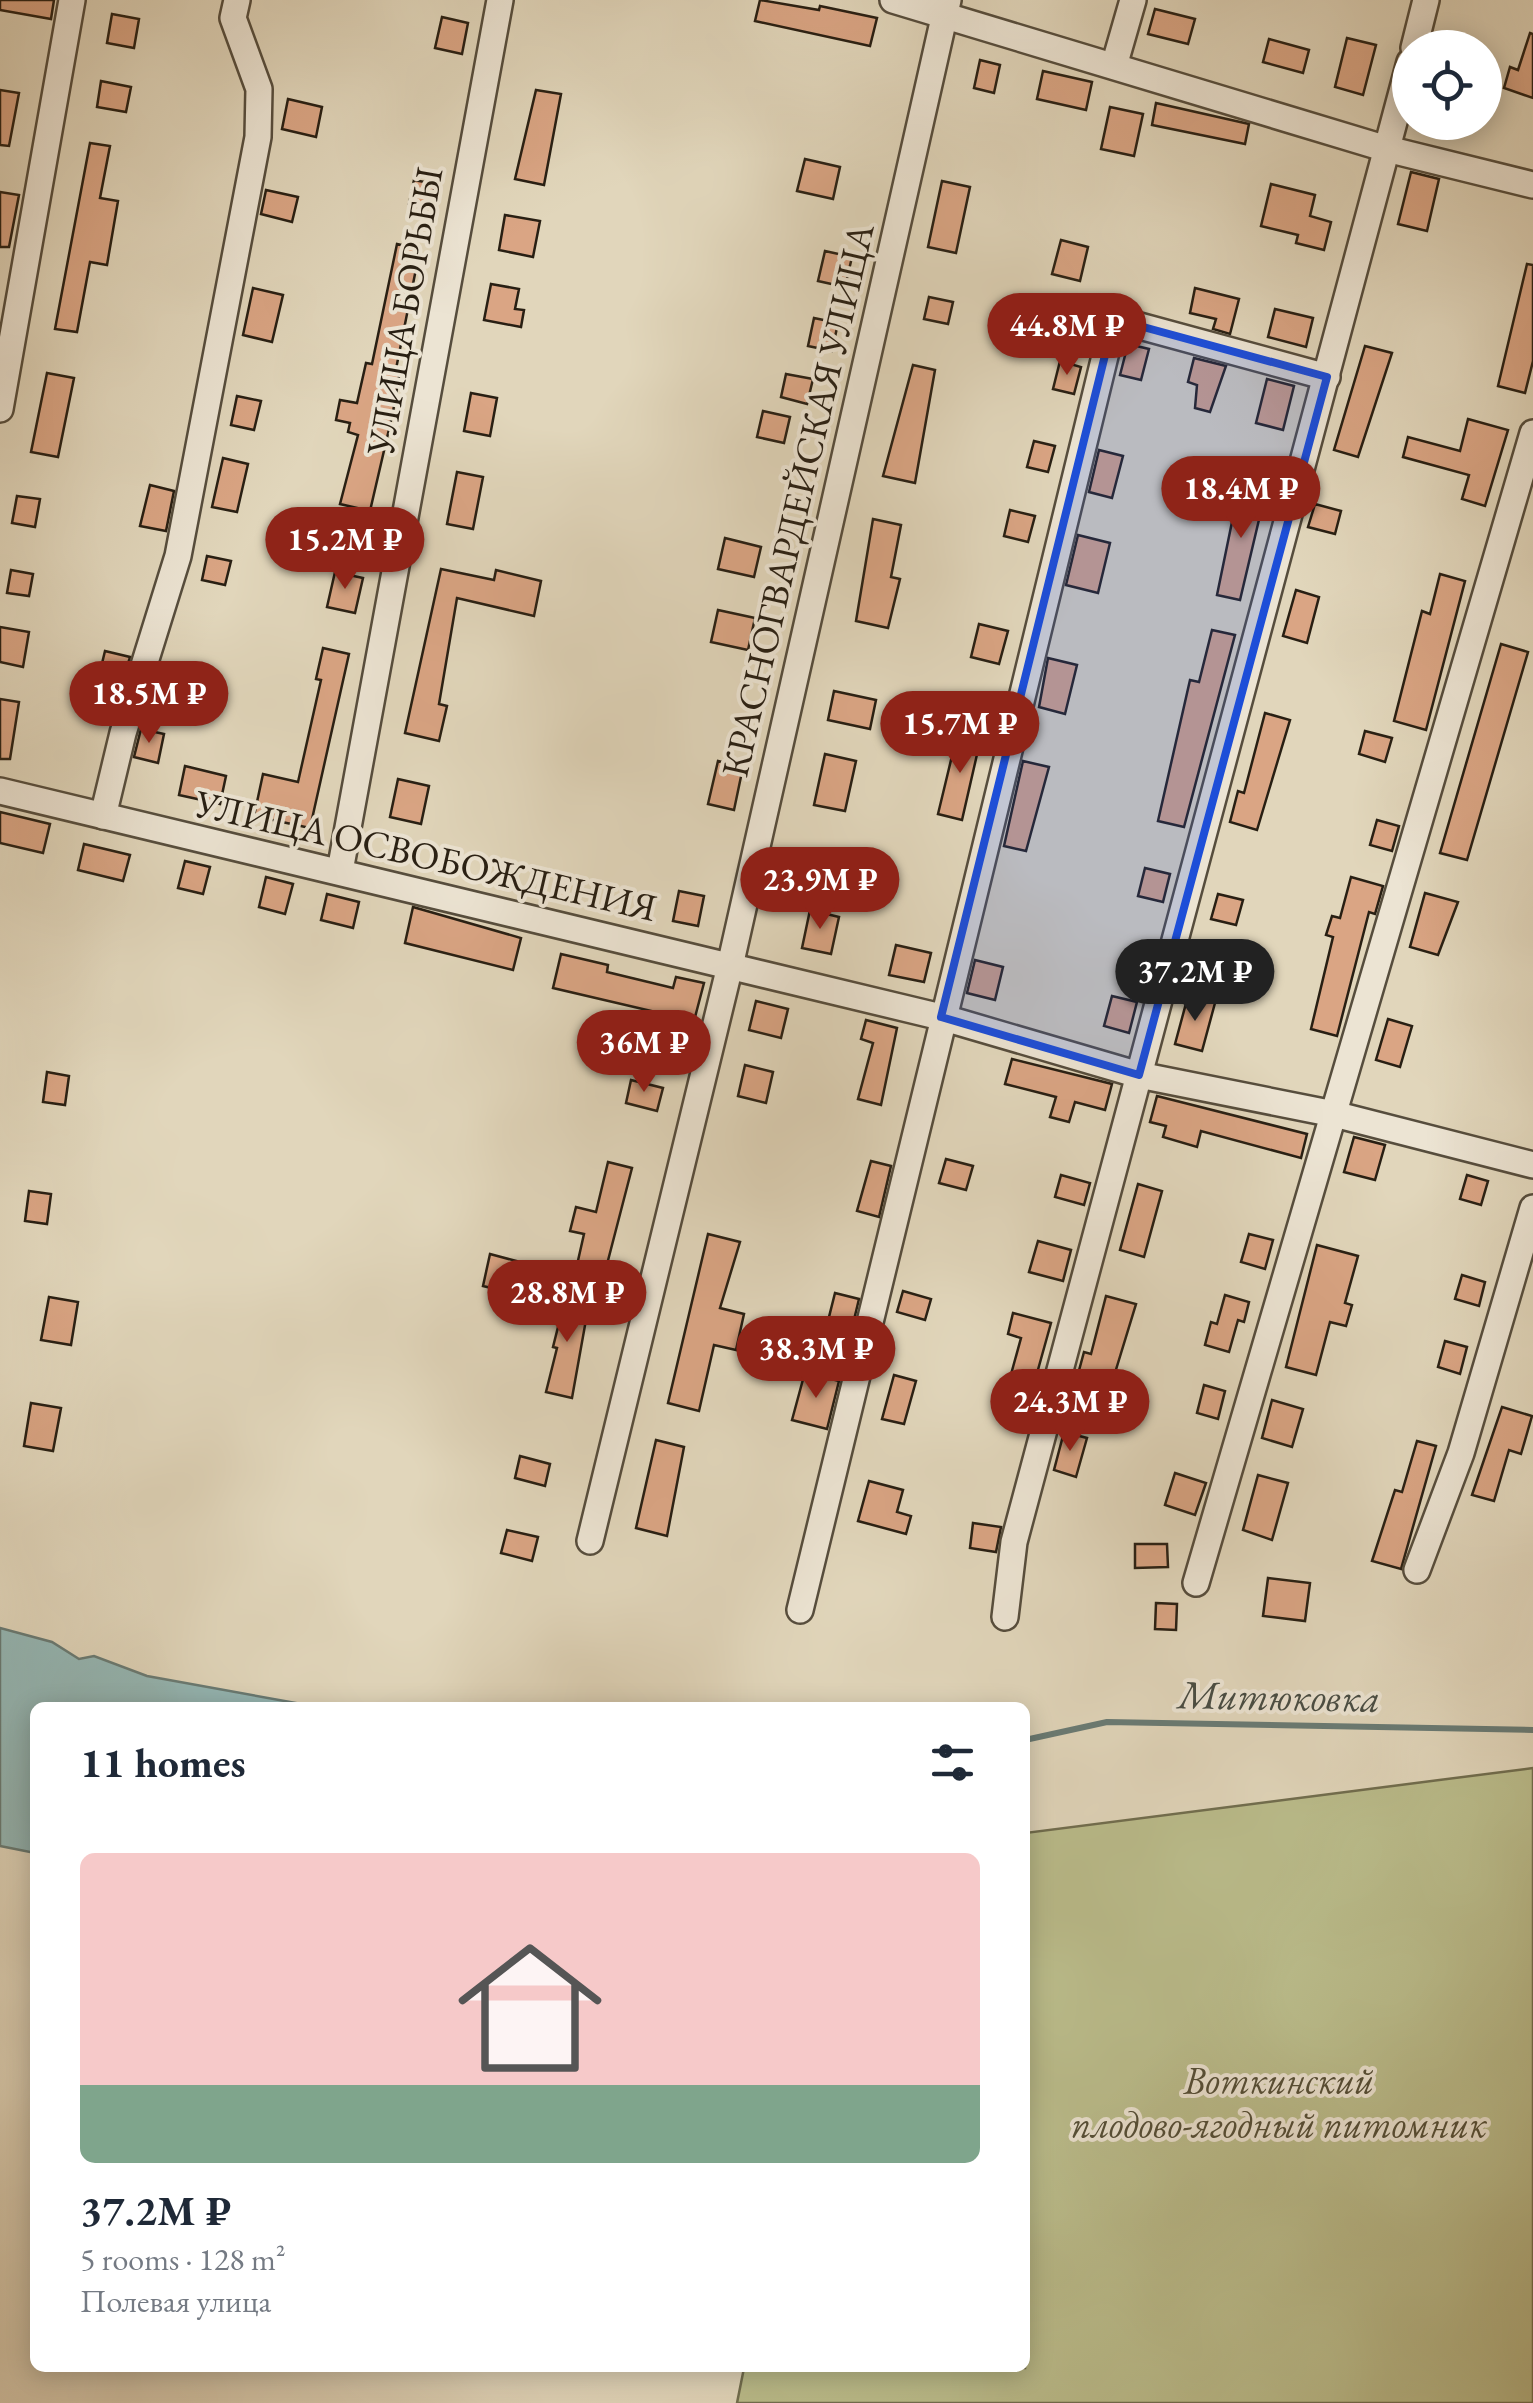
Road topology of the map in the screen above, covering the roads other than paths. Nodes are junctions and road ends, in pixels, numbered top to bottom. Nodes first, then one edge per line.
1 (72, 0) edge
2 (236, 0) edge
3 (500, 0) edge
4 (892, 0) edge
5 (1133, 0) edge
6 (1426, 0) edge
7 (947, 7) edge
8 (1418, 30) edge
9 (1114, 66) junction
10 (1392, 130) edge
11 (1387, 149) junction
12 (1533, 185) edge
13 (1328, 377) junction
14 (0, 409) edge
15 (1533, 433) edge
16 (0, 791) edge
17 (103, 816) junction
18 (340, 871) junction
19 (730, 966) junction
20 (941, 1017) junction
21 (1139, 1074) junction
22 (1334, 1114) junction
23 (1533, 1164) edge
24 (1533, 1208) edge
25 (590, 1541) dead end
26 (1417, 1570) dead end
27 (1196, 1584) dead end
28 (800, 1610) dead end
29 (1006, 1617) dead end

1 - 14 street
2 - 17 street
3 - 18 street, УЛИЦА БОРЬБЫ
4 - 7 street
5 - 9 street
6 - 8 street
7 - 9 street
7 - 19 street, КРАСНОГВАРДЕЙСКАЯ УЛИЦА
9 - 11 street
10 - 11 street
11 - 12 street
11 - 13 street
13 - 20 street
13 - 21 street
15 - 22 street
16 - 17 street, УЛИЦА ОСВОБОЖДЕНИЯ
17 - 18 street, УЛИЦА ОСВОБОЖДЕНИЯ
18 - 19 street, УЛИЦА ОСВОБОЖДЕНИЯ
19 - 20 street, УЛИЦА ОСВОБОЖДЕНИЯ
19 - 25 street, КРАСНОГВАРДЕЙСКАЯ УЛИЦА
20 - 21 street, УЛИЦА ОСВОБОЖДЕНИЯ
20 - 28 street
21 - 22 street, УЛИЦА ОСВОБОЖДЕНИЯ
21 - 29 street
22 - 23 street, УЛИЦА ОСВОБОЖДЕНИЯ
22 - 27 street
24 - 26 street

